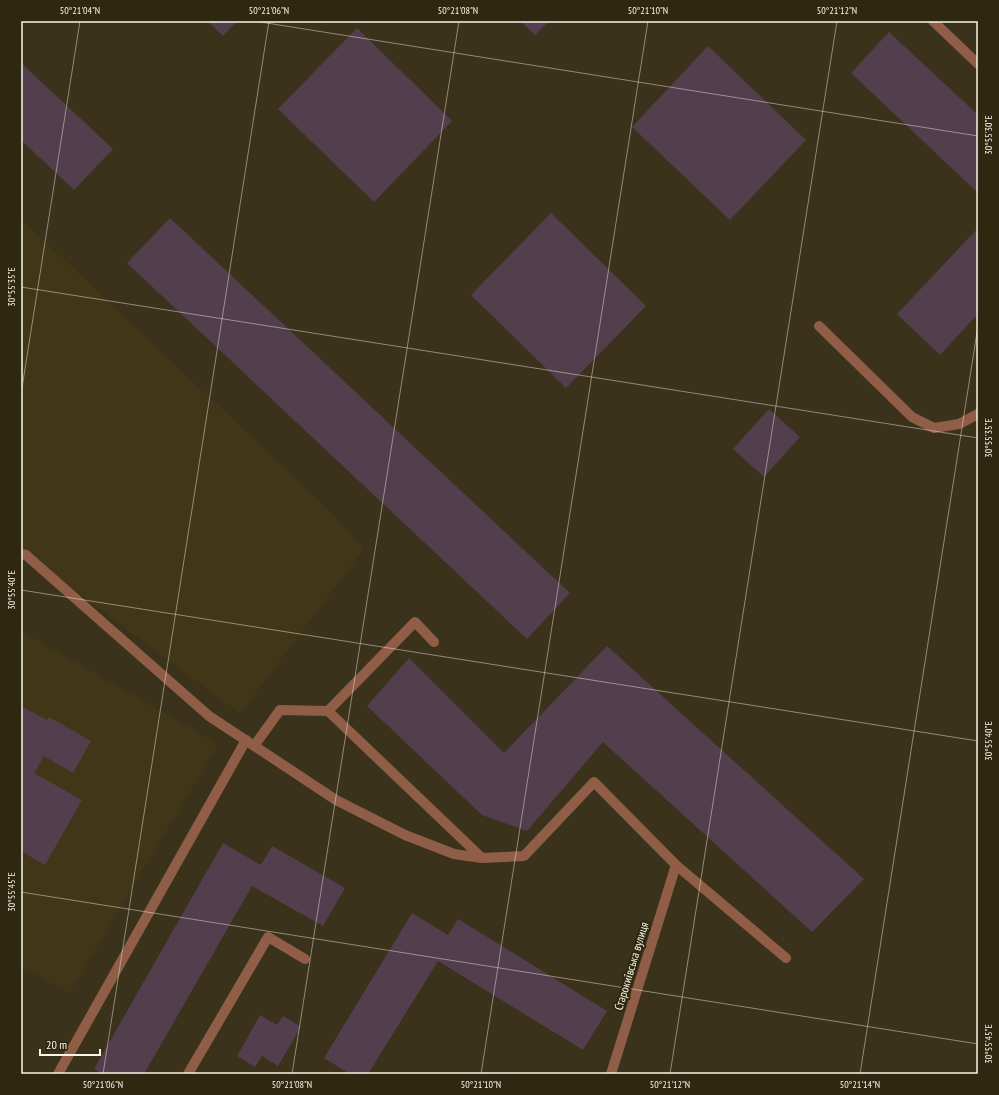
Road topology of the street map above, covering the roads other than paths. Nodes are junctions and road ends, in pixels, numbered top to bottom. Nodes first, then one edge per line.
1 (933, 21) edge
2 (978, 64) edge
3 (819, 326) dead end
4 (978, 414) edge
5 (21, 554) edge
6 (434, 642) dead end
7 (328, 711) junction
8 (250, 743) junction
9 (482, 858) junction
10 (676, 865) junction
11 (786, 958) dead end
12 (306, 959) dead end
13 (58, 1074) edge
14 (188, 1074) edge
15 (610, 1074) edge

1 - 2 street
3 - 4 street
5 - 8 street
6 - 7 street
7 - 8 street
7 - 9 street
8 - 9 street
8 - 13 street
9 - 10 street
10 - 11 street
10 - 15 street, Старокиївська вулиця
12 - 14 street

